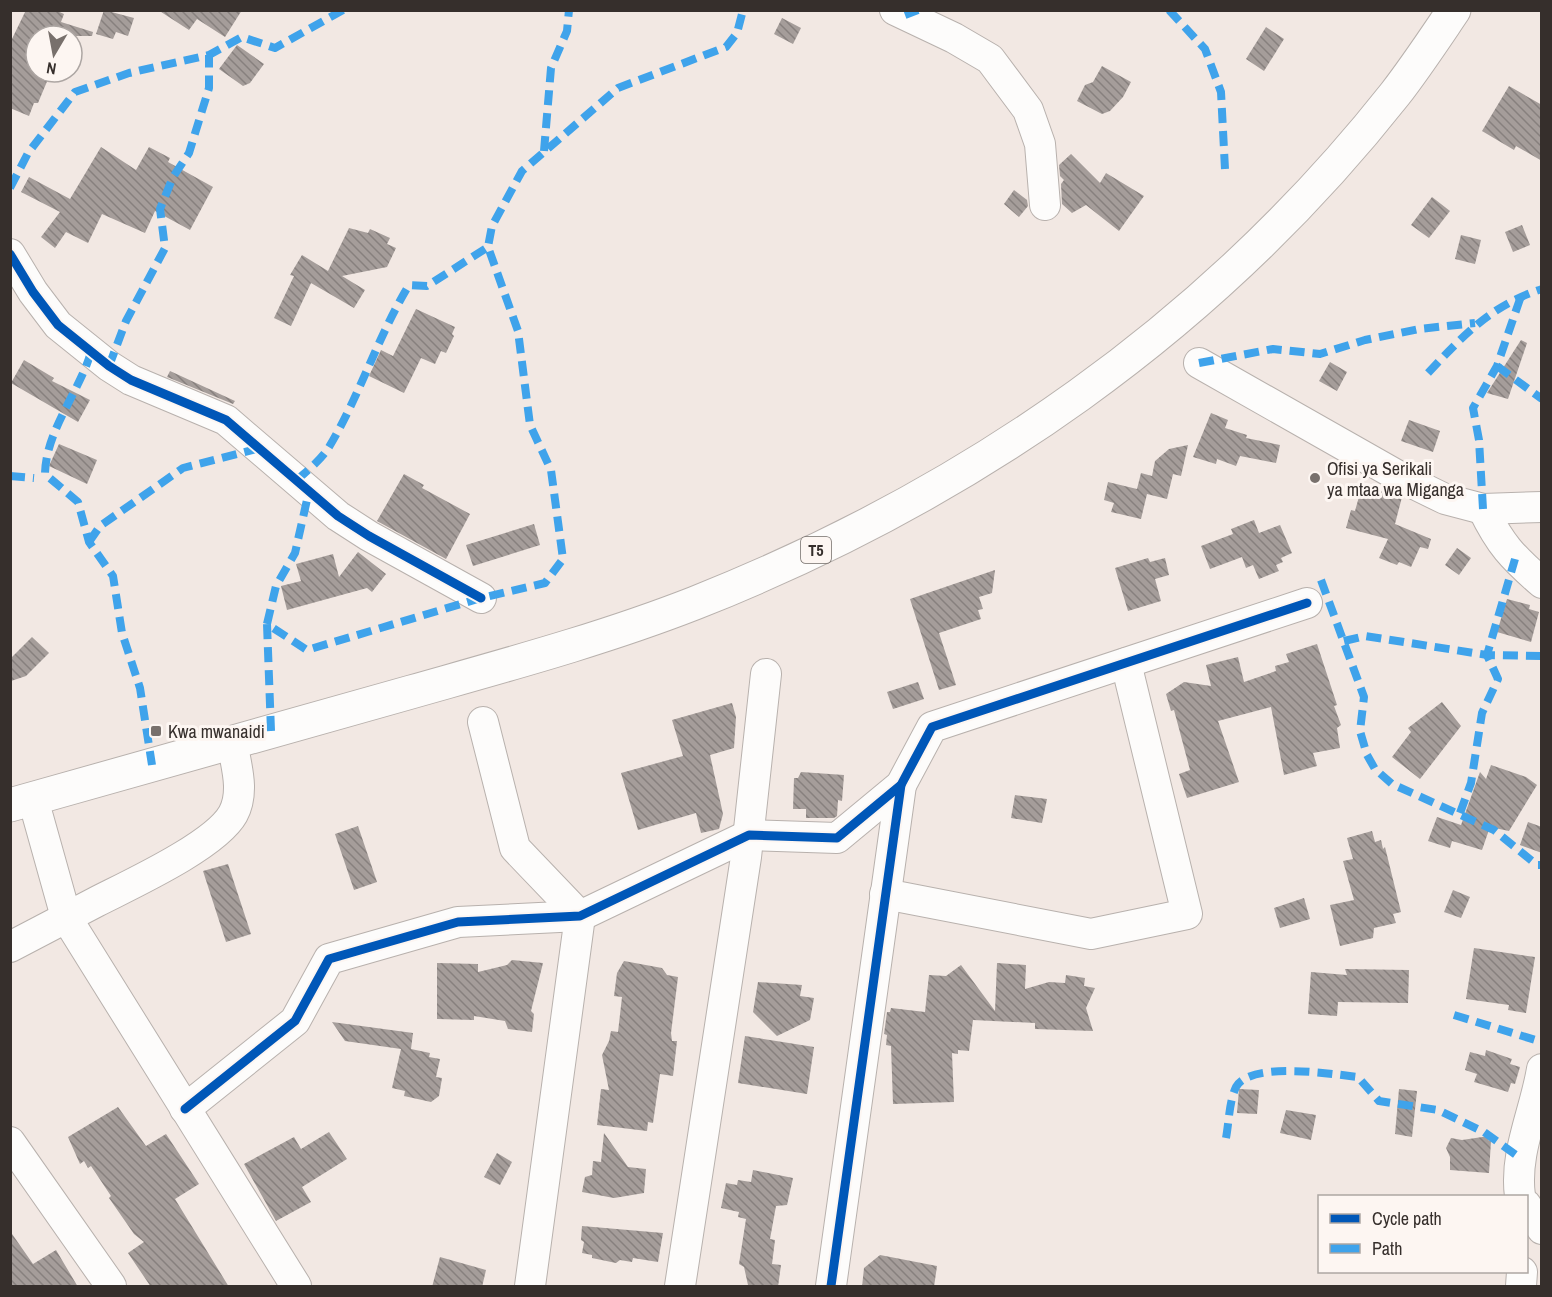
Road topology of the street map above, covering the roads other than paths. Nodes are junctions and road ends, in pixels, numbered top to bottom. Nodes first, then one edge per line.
1 (895, 10) edge
2 (1454, 10) edge
3 (1045, 205) dead end
4 (10, 254) edge
5 (1199, 363) dead end
6 (1542, 507) edge
7 (1483, 509) junction
8 (1542, 583) edge
9 (481, 598) dead end
10 (1307, 603) dead end
11 (1126, 663) junction
12 (766, 674) dead end
13 (483, 722) dead end
14 (232, 742) junction
15 (901, 785) junction
16 (22, 802) edge
17 (748, 835) junction
18 (885, 894) junction
19 (580, 916) junction
20 (66, 917) junction
21 (10, 947) edge
22 (1542, 1069) edge
23 (185, 1109) junction
24 (10, 1142) edge
25 (1522, 1195) edge
26 (1528, 1207) edge
27 (1542, 1229) edge
28 (111, 1287) edge
29 (296, 1287) edge
30 (530, 1287) edge
31 (680, 1287) edge
32 (831, 1287) edge

1 - 3 street
2 - 14 highway, T5
4 - 9 street
5 - 7 street
6 - 7 street
7 - 8 street
10 - 11 street
11 - 15 street
11 - 18 street
12 - 17 street
13 - 19 street
14 - 16 highway, T5
14 - 20 street
15 - 17 street
15 - 18 street
16 - 20 street
17 - 19 street
17 - 31 street
18 - 32 street
19 - 23 street
19 - 30 street
20 - 21 street
20 - 23 street
22 - 25 street
23 - 29 street
24 - 28 street
26 - 27 street

